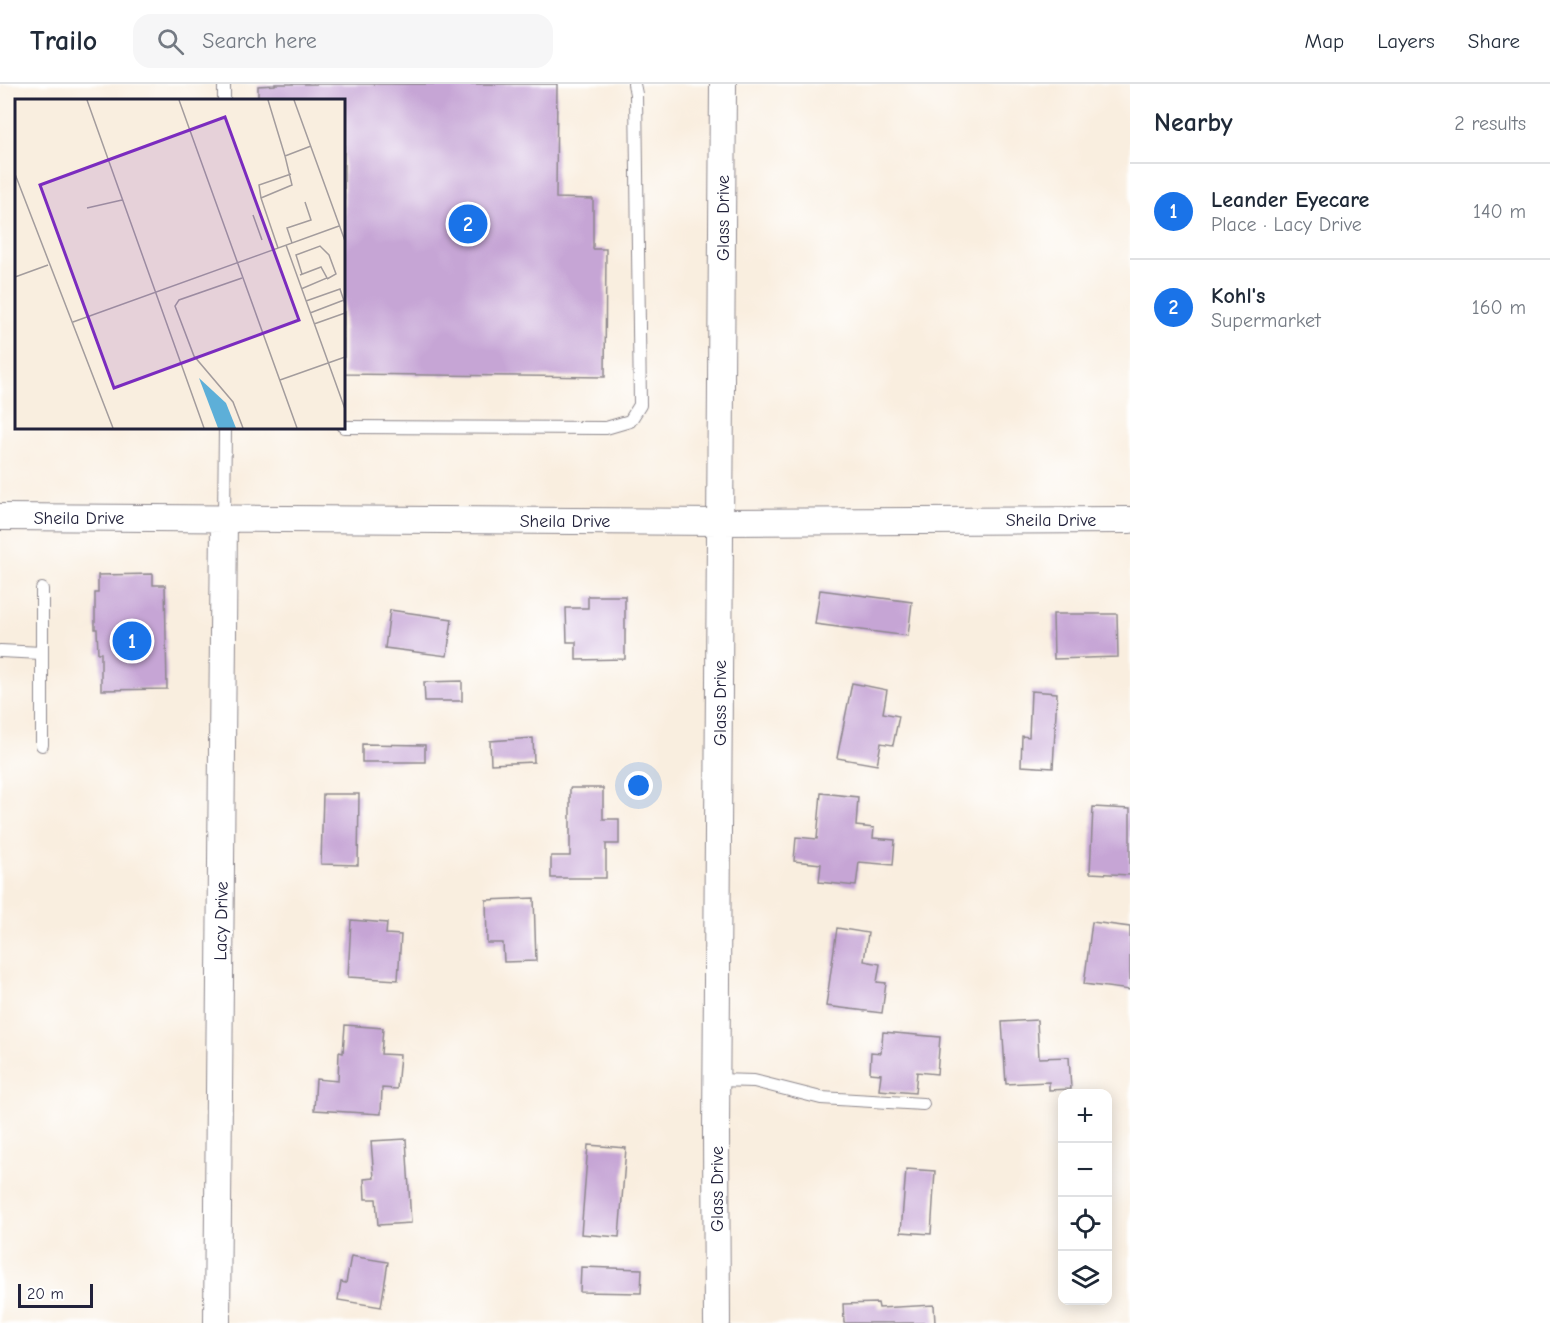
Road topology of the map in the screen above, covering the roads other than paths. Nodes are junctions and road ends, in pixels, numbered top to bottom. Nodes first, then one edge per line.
1 (634, 84) edge
2 (723, 84) edge
3 (345, 427) edge
4 (225, 429) edge
5 (0, 517) edge
6 (224, 519) junction
7 (1130, 520) edge
8 (720, 522) junction
9 (42, 589) dead end
10 (0, 651) edge
11 (42, 653) junction
12 (42, 745) dead end
13 (717, 1080) junction
14 (923, 1104) dead end
15 (217, 1323) edge
16 (717, 1323) edge

1 - 3 lane
2 - 8 street, Glass Drive
4 - 6 lane
5 - 6 street, Sheila Drive
6 - 8 street, Sheila Drive
6 - 15 street, Lacy Drive
7 - 8 street, Sheila Drive
8 - 13 street, Glass Drive
9 - 11 lane
10 - 11 lane
11 - 12 lane
13 - 14 lane
13 - 16 street, Glass Drive

